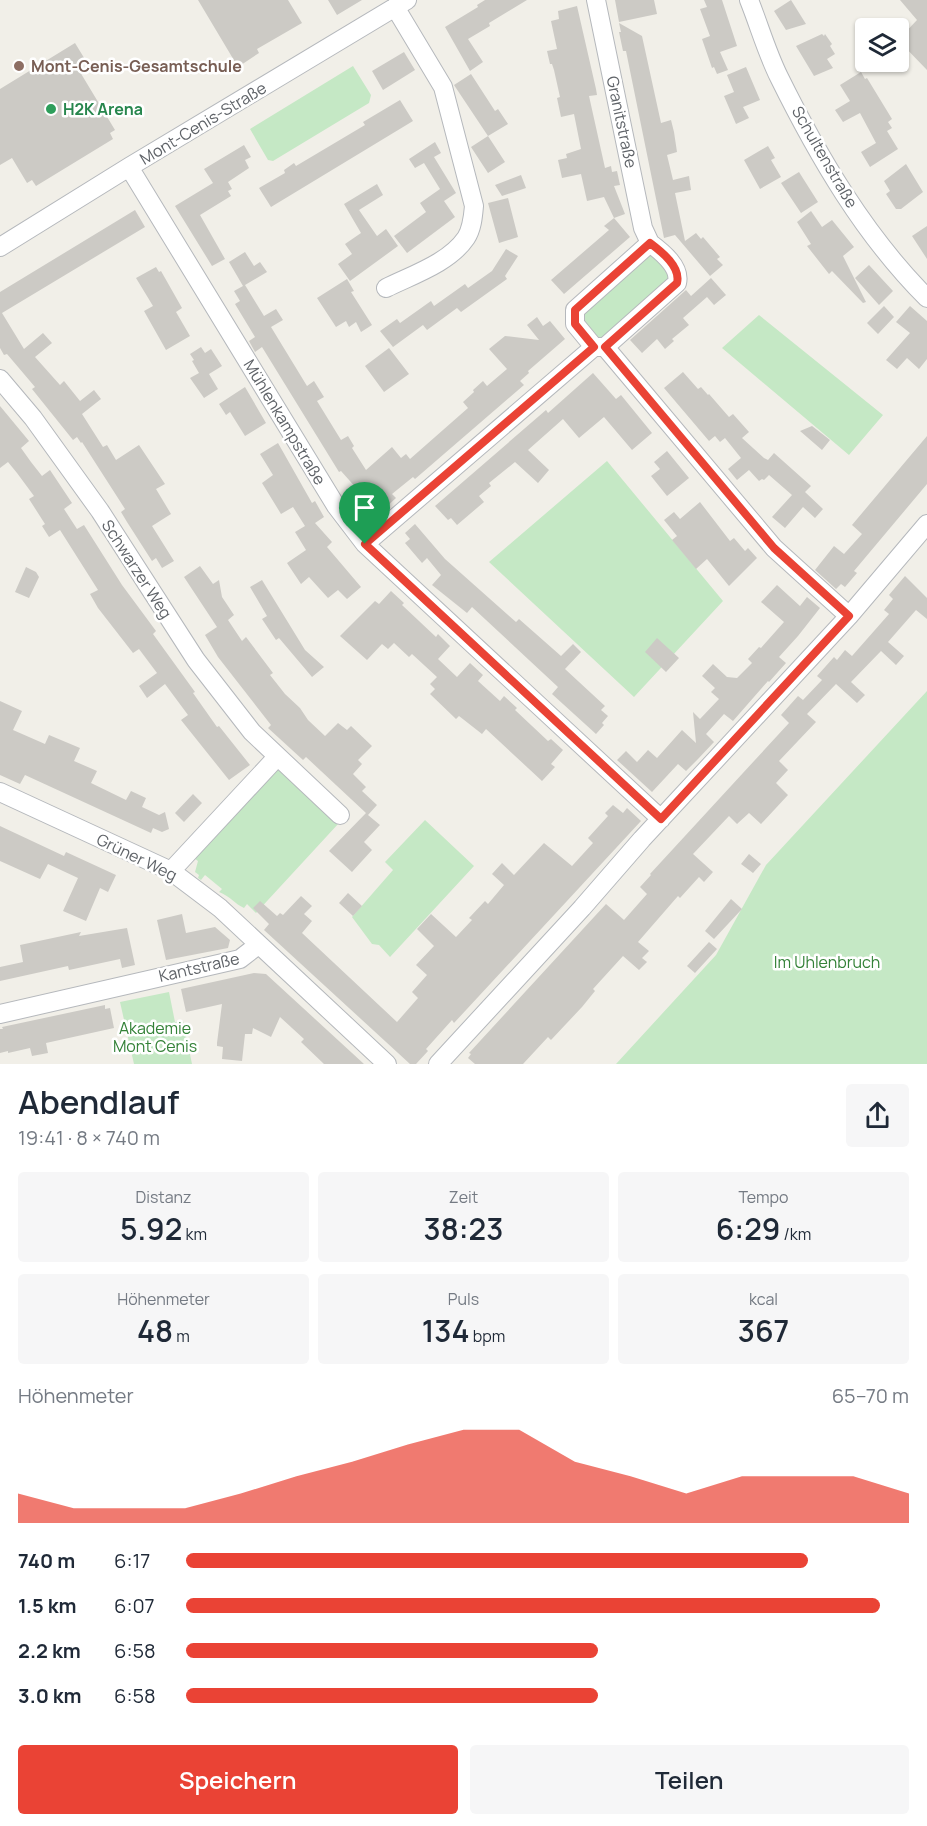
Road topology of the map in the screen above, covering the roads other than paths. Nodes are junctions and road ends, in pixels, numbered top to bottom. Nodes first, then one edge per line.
1 (596, 0) edge
2 (750, 0) edge
3 (401, 4) edge
4 (129, 167) junction
5 (650, 243) junction
6 (0, 247) edge
7 (386, 288) dead end
8 (927, 298) edge
9 (600, 347) junction
10 (0, 379) edge
11 (927, 524) edge
12 (365, 544) junction
13 (849, 616) junction
14 (277, 757) junction
15 (0, 792) edge
16 (340, 815) dead end
17 (661, 819) junction
18 (171, 871) junction
19 (258, 945) junction
20 (0, 1014) edge
21 (387, 1064) edge
22 (438, 1064) edge

1 - 5 street, Granitstraße
2 - 8 street, Schultenstraße
3 - 4 street, Mont-Cenis-Straße
3 - 7 street
4 - 6 street, Mont-Cenis-Straße
4 - 12 street, Mühlenkampstraße
5 - 9 street
5 - 9 street, Granitstraße
9 - 12 street, Granitstraße
9 - 13 street
10 - 14 street, Schwarzer Weg
11 - 13 street
12 - 17 street, Mühlenkampstraße
13 - 17 street
14 - 16 street, Schwarzer Weg
14 - 18 street
15 - 18 street, Grüner Weg
17 - 22 street
18 - 19 street, Grüner Weg
19 - 20 street, Kantstraße
19 - 21 street, Kantstraße

